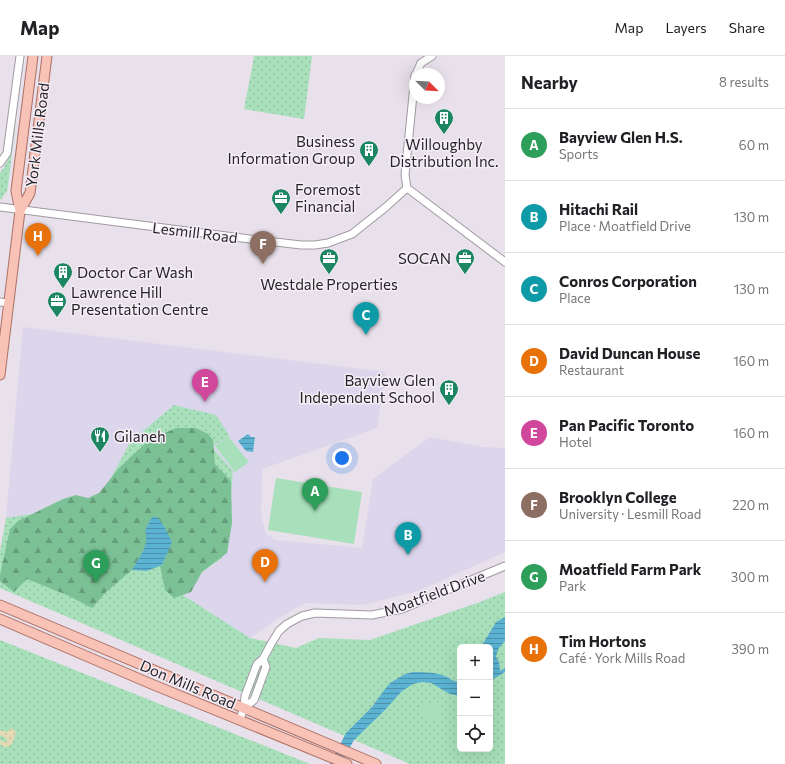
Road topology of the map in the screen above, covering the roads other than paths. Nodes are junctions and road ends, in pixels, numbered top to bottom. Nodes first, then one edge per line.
1 (20, 56) edge
2 (33, 56) edge
3 (47, 56) edge
4 (432, 56) edge
5 (419, 68) edge
6 (412, 104) edge
7 (0, 163) edge
8 (407, 188) junction
9 (0, 207) edge
10 (20, 211) junction
11 (505, 262) edge
12 (4, 302) edge
13 (0, 375) edge
14 (505, 566) edge
15 (0, 605) edge
16 (0, 619) edge
17 (244, 708) junction
18 (240, 719) junction
19 (348, 764) edge
20 (376, 764) edge

1 - 7 street, York Mills Road
2 - 10 main road, York Mills Road
3 - 10 main road, York Mills Road
4 - 5 street
6 - 8 street
8 - 10 street, Lesmill Road
8 - 11 street
9 - 10 street
10 - 12 main road, York Mills Road
12 - 13 main road, York Mills Road
14 - 17 street, Moatfield Drive
15 - 17 main road, Don Mills Road
16 - 18 main road, Don Mills Road
17 - 18 street, Moatfield Drive
17 - 20 main road, Don Mills Road
18 - 19 main road, Don Mills Road

